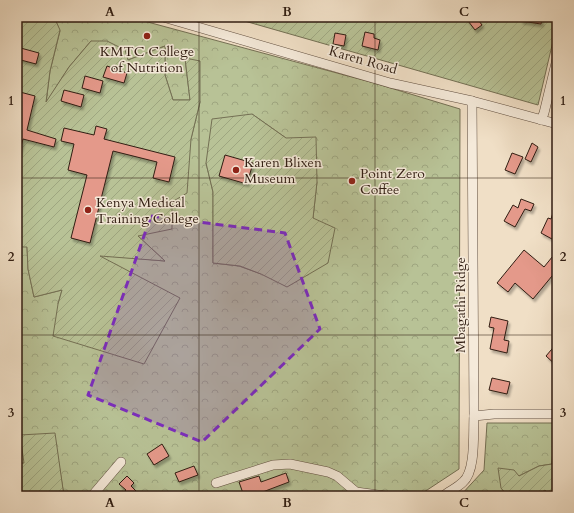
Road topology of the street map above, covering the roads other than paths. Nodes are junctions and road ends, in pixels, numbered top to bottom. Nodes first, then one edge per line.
1 (163, 17) edge
2 (557, 59) edge
3 (472, 101) junction
4 (541, 120) junction
5 (557, 124) edge
6 (557, 414) edge
7 (474, 416) junction
8 (121, 462) dead end
9 (216, 483) dead end
10 (92, 496) edge
11 (385, 496) edge
12 (443, 496) edge

1 - 3 street, Karen Road
2 - 4 street
3 - 4 street, Karen Road
3 - 7 street, Mbagathi Ridge
4 - 5 street, Karen Road
6 - 7 street
7 - 12 street, Mbagathi Ridge
8 - 10 street
9 - 11 street

